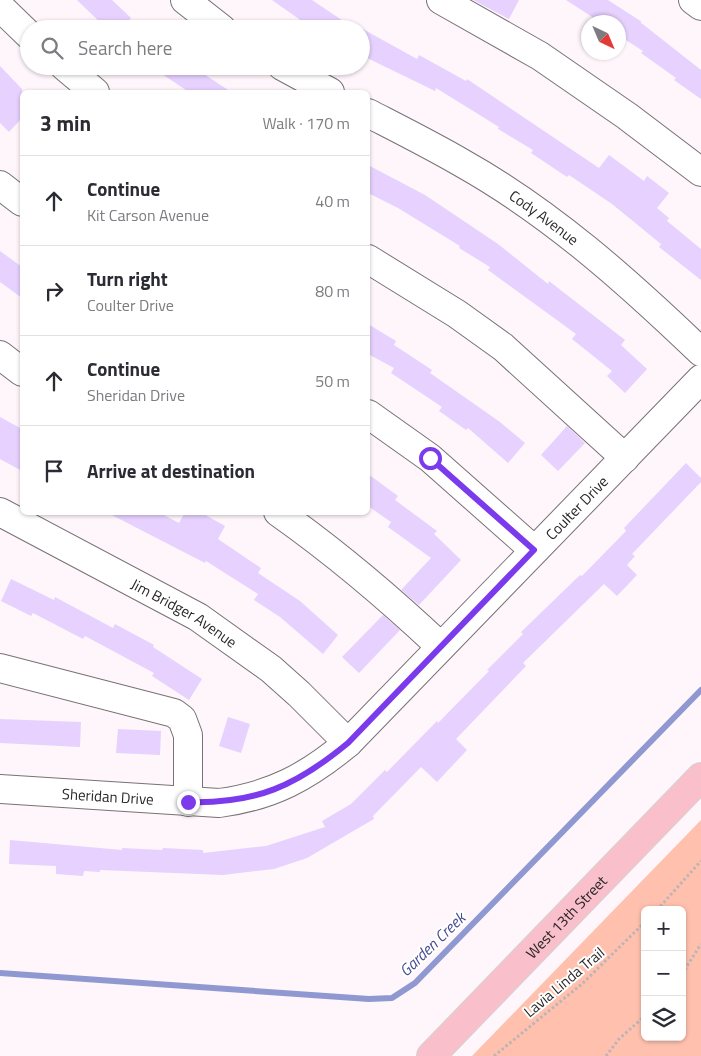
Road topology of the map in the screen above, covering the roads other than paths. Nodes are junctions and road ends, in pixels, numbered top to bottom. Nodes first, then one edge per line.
1 (185, 0) edge
2 (441, 0) edge
3 (693, 0) edge
4 (701, 6) edge
5 (0, 7) edge
6 (211, 20) edge
7 (20, 26) edge
8 (75, 75) edge
9 (299, 75) edge
10 (93, 90) edge
11 (326, 90) edge
12 (370, 114) edge
13 (701, 172) edge
14 (0, 185) edge
15 (20, 200) edge
16 (370, 260) edge
17 (701, 352) edge
18 (0, 356) edge
19 (20, 371) edge
20 (701, 379) edge
21 (370, 415) edge
22 (625, 458) junction
23 (0, 512) edge
24 (282, 515) edge
25 (534, 550) junction
26 (440, 646) junction
27 (0, 668) edge
28 (348, 743) junction
29 (701, 777) edge
30 (0, 790) edge
31 (188, 802) junction
32 (431, 1056) edge

1 - 6 street
2 - 13 street
3 - 4 street
5 - 7 street
8 - 10 street
9 - 11 street
12 - 17 street, Cody Avenue
14 - 15 street
16 - 22 street
18 - 19 street
20 - 22 street, Coulter Drive
21 - 25 street
22 - 25 street, Coulter Drive
23 - 28 street, Jim Bridger Avenue
24 - 26 street
25 - 26 street, Coulter Drive
26 - 28 street, Coulter Drive
27 - 31 street
28 - 31 street, Sheridan Drive
29 - 32 main road, West 13th Street
30 - 31 street, Sheridan Drive

